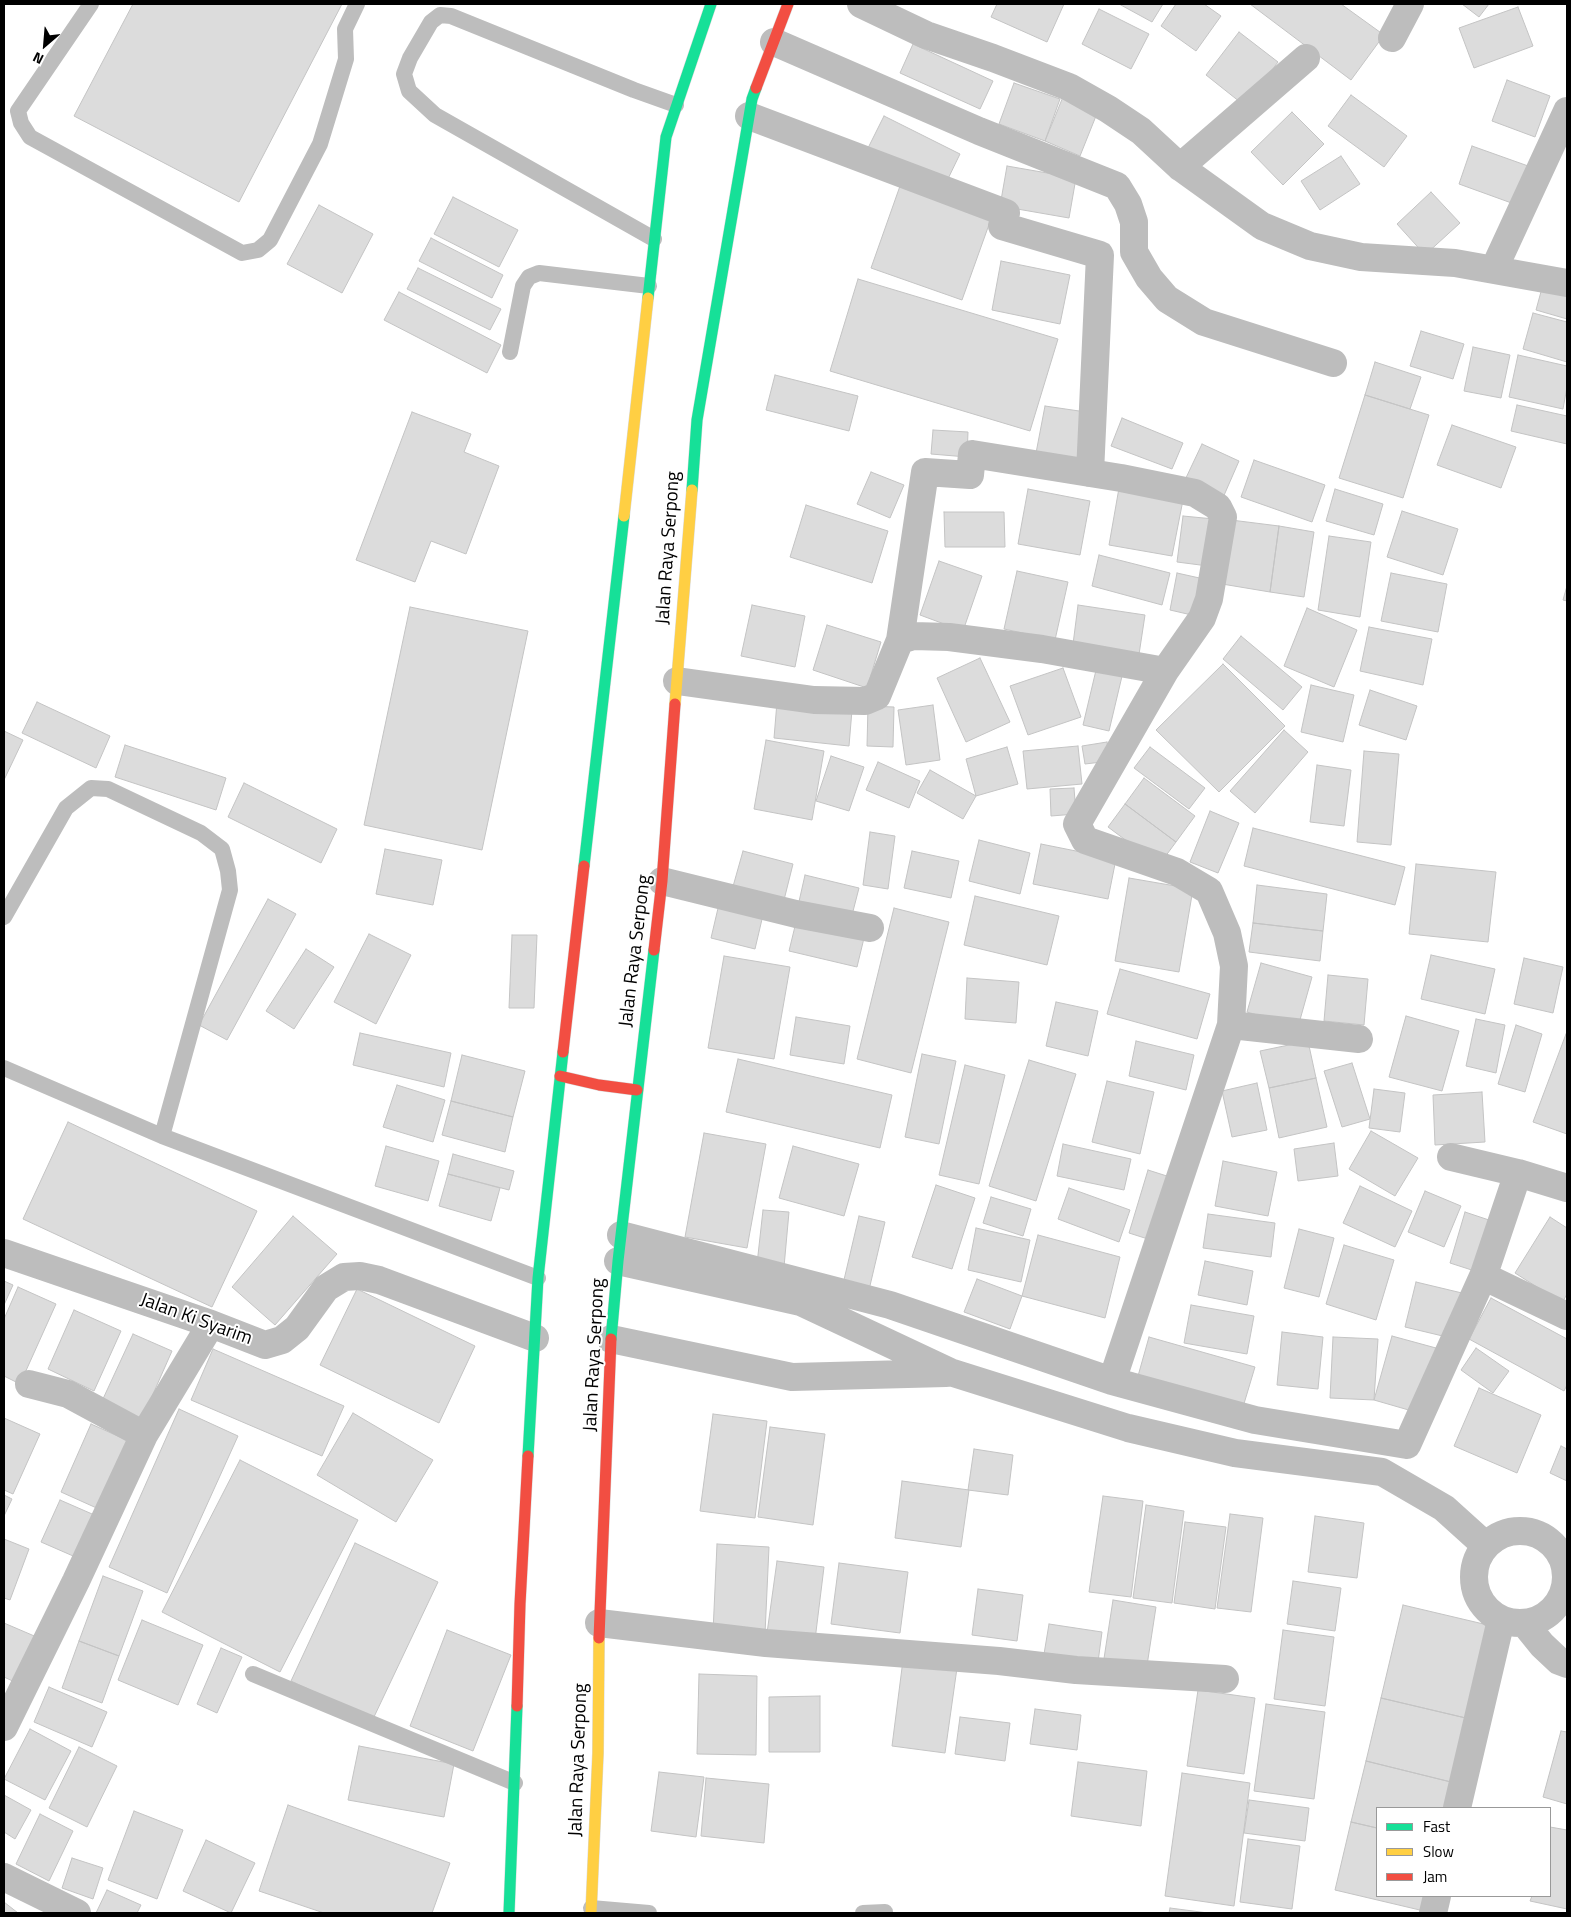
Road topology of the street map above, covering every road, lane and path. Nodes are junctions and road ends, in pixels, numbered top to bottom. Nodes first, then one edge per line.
1 (91, 4) edge
2 (357, 4) edge
3 (711, 4) edge
4 (788, 4) edge
5 (861, 4) edge
6 (1410, 4) edge
7 (1392, 38) dead end
8 (774, 42) junction
9 (1306, 58) dead end
10 (676, 105) junction
11 (1567, 111) edge
12 (749, 116) junction
13 (1180, 167) junction
14 (654, 239) junction
15 (1494, 269) junction
16 (1567, 283) edge
17 (649, 286) junction
18 (510, 352) dead end
19 (1332, 363) dead end
20 (1090, 474) junction
21 (900, 640) junction
22 (1165, 671) junction
23 (677, 680) junction
24 (662, 881) junction
25 (4, 916) edge
26 (870, 928) dead end
27 (1231, 1025) junction
28 (1359, 1039) dead end
29 (4, 1068) edge
30 (560, 1076) junction
31 (637, 1090) junction
32 (162, 1136) junction
33 (1451, 1157) dead end
34 (1518, 1173) junction
35 (1567, 1188) edge
36 (621, 1235) junction
37 (4, 1253) edge
38 (618, 1262) junction
39 (1483, 1276) junction
40 (538, 1278) junction
41 (1567, 1316) edge
42 (211, 1324) junction
43 (536, 1338) junction
44 (611, 1339) junction
45 (950, 1372) junction
46 (1112, 1381) junction
47 (29, 1384) dead end
48 (144, 1436) junction
49 (1485, 1546) junction
50 (1566, 1589) edge
51 (1512, 1622) junction
52 (599, 1623) junction
53 (1567, 1664) edge
54 (253, 1674) dead end
55 (1225, 1679) dead end
56 (4, 1727) edge
57 (515, 1783) junction
58 (1457, 1807) edge
59 (4, 1878) edge
60 (1437, 1897) edge
61 (591, 1911) edge
62 (885, 1912) edge
63 (77, 1913) edge
64 (509, 1913) edge
65 (649, 1913) edge
66 (863, 1913) edge
67 (1433, 1913) edge

1 - 2 lane
3 - 10 main road
4 - 8 main road, Jalan Raya Serpong
5 - 13 street
6 - 7 street
8 - 12 main road, Jalan Raya Serpong
8 - 19 street
9 - 13 street
10 - 14 main road
10 - 14 lane
11 - 15 street
12 - 20 street
12 - 23 main road, Jalan Raya Serpong
13 - 15 street
14 - 17 main road
15 - 16 street
17 - 18 lane
17 - 30 main road
20 - 21 street
20 - 22 street
21 - 22 street
21 - 23 street
22 - 27 street
23 - 24 main road, Jalan Raya Serpong
24 - 26 street
24 - 31 main road, Jalan Raya Serpong
25 - 32 lane
27 - 28 street
27 - 46 street
29 - 32 lane
30 - 31 main road
30 - 40 main road
31 - 36 main road, Jalan Raya Serpong
32 - 40 lane
33 - 34 street
34 - 35 street
34 - 39 street
36 - 38 main road, Jalan Raya Serpong
36 - 46 street
37 - 42 street, Jalan Ki Syarim
38 - 44 main road, Jalan Raya Serpong
38 - 45 street
39 - 41 street
39 - 46 street
40 - 43 main road
42 - 43 street, Jalan Ki Syarim
42 - 48 street
43 - 57 main road
44 - 45 street
44 - 52 main road, Jalan Raya Serpong
45 - 49 street
47 - 48 street
48 - 56 street
49 - 50 street
49 - 51 street
50 - 51 street
51 - 53 street
51 - 58 street
52 - 55 street
52 - 61 main road, Jalan Raya Serpong
54 - 57 lane
57 - 64 main road
59 - 63 street
60 - 67 street
61 - 65 lane
62 - 66 lane

